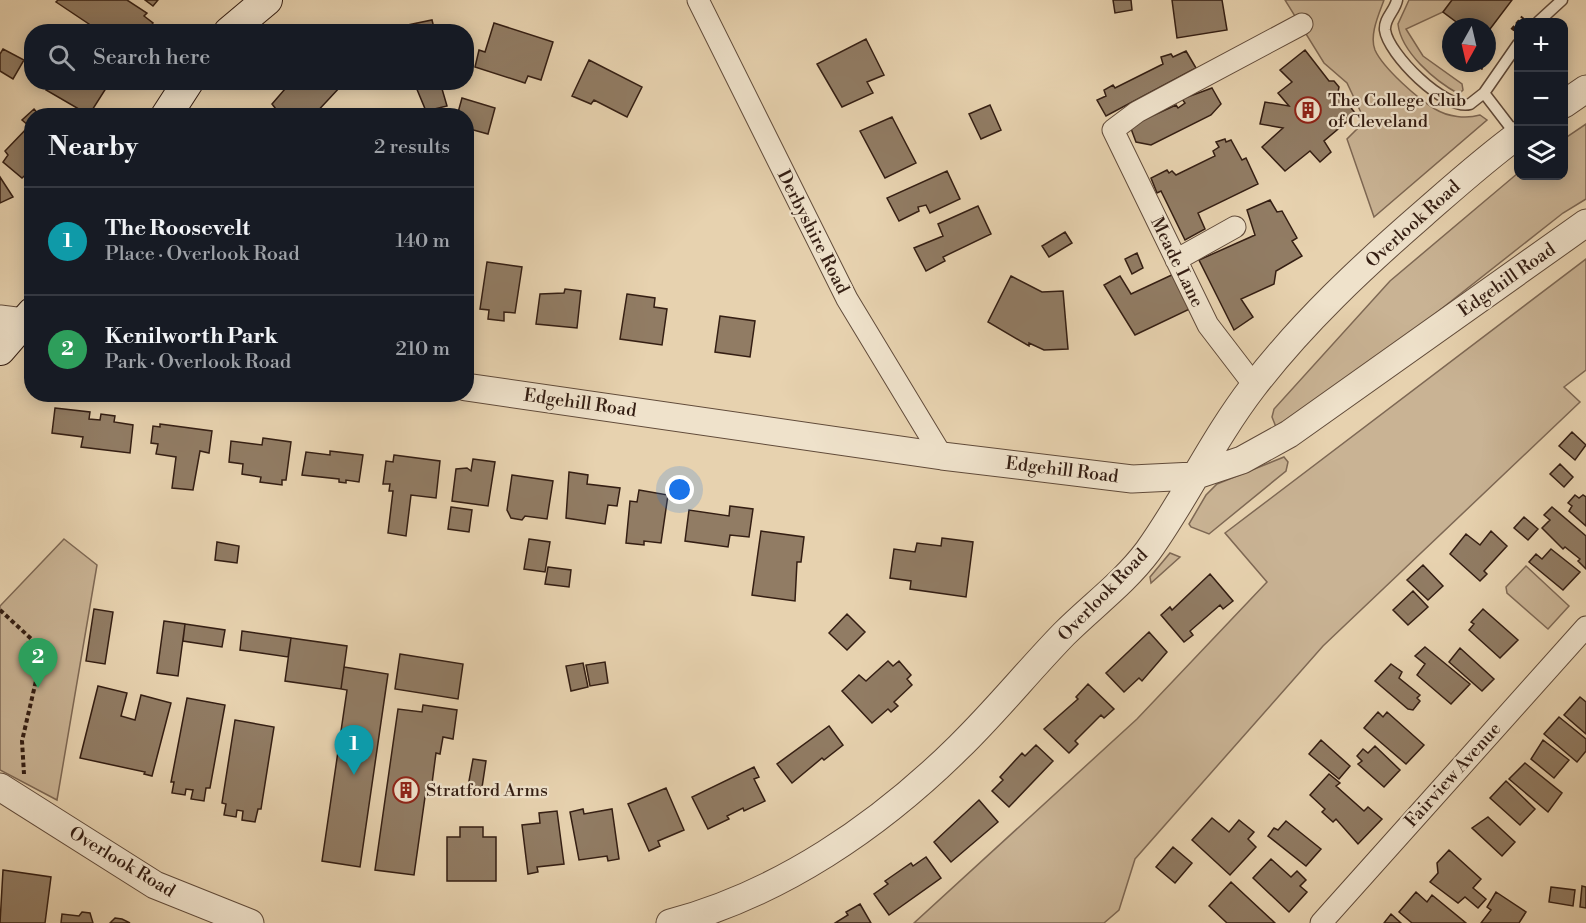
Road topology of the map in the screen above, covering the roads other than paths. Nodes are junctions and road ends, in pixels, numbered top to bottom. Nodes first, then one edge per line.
1 (267, 0) edge
2 (698, 0) edge
3 (1397, 0) edge
4 (1562, 0) edge
5 (1542, 18) edge
6 (238, 24) edge
7 (1302, 24) dead end
8 (1514, 50) edge
9 (1586, 89) edge
10 (183, 90) edge
11 (1484, 93) junction
12 (1568, 101) edge
13 (171, 108) edge
14 (1514, 131) edge
15 (1514, 139) edge
16 (1586, 223) edge
17 (1235, 227) dead end
18 (1176, 260) junction
19 (22, 319) edge
20 (0, 350) edge
21 (1254, 385) junction
22 (474, 388) edge
23 (942, 456) junction
24 (1194, 476) junction
25 (1586, 627) edge
26 (0, 787) edge
27 (250, 923) edge
28 (670, 923) edge
29 (1321, 923) edge

1 - 6 main road
2 - 23 street, Derbyshire Road
3 - 11 lane
4 - 5 lane
7 - 18 street, Meade Lane
8 - 11 lane
9 - 12 street
10 - 13 main road
11 - 14 lane
15 - 21 street, Overlook Road
16 - 24 street, Edgehill Road
17 - 18 street
18 - 21 street, Meade Lane
19 - 20 main road
21 - 24 street, Overlook Road
22 - 23 street, Edgehill Road
23 - 24 street, Edgehill Road
24 - 28 street, Overlook Road
25 - 29 street, Fairview Avenue
26 - 27 street, Overlook Road

